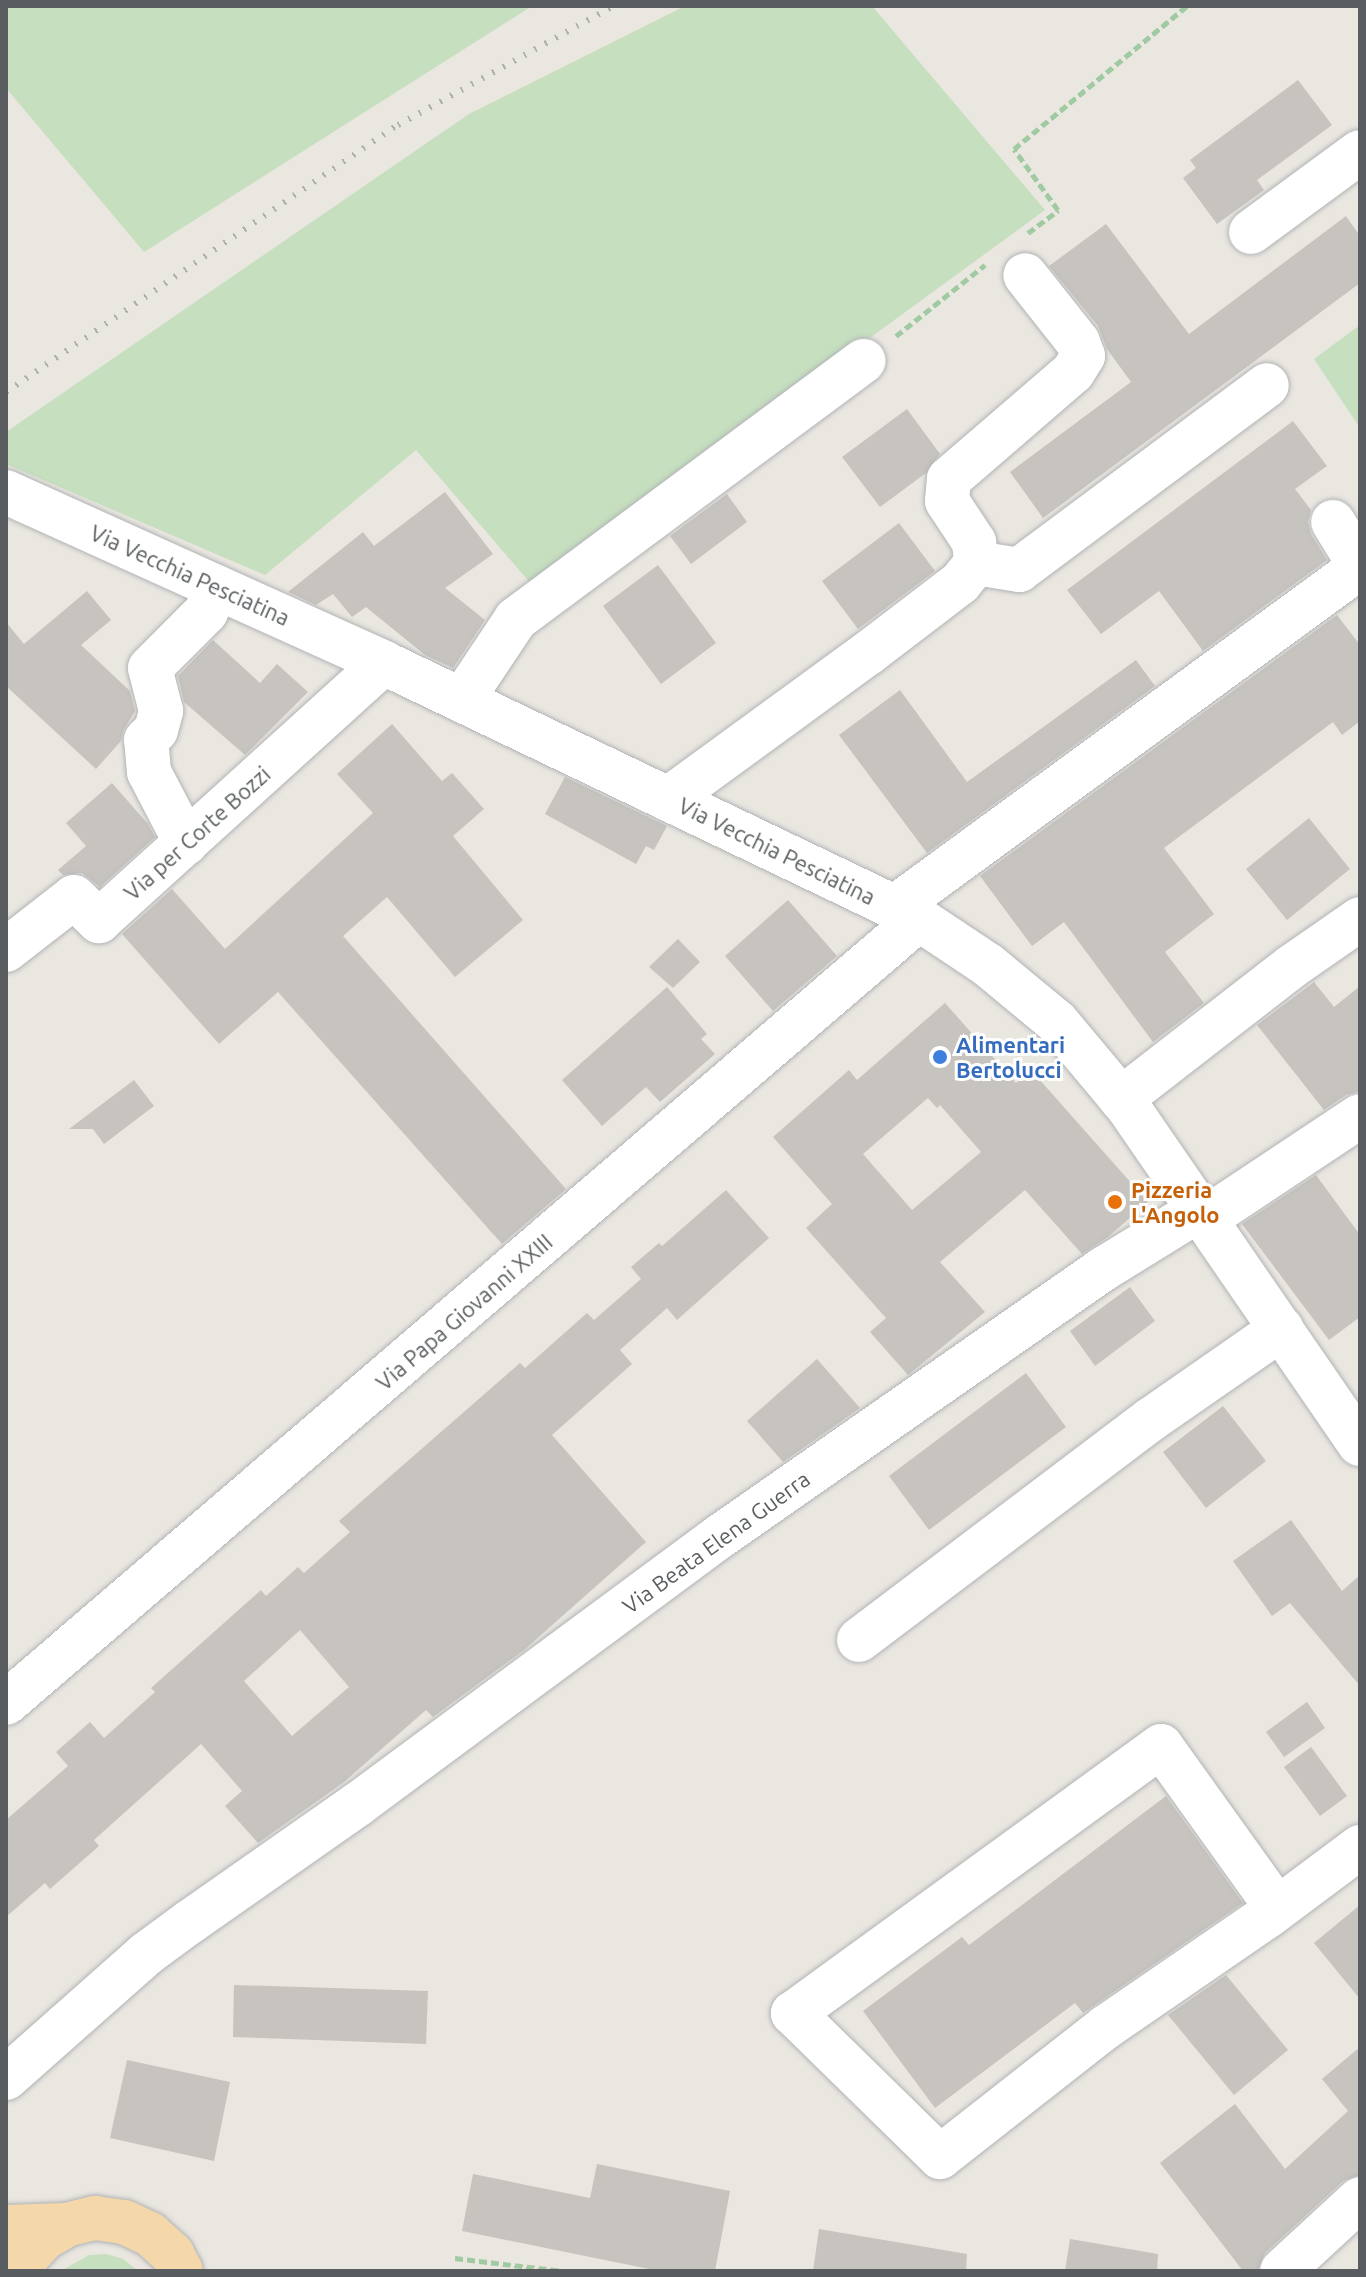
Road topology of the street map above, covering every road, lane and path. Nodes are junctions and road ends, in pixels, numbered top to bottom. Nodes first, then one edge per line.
1 (1187, 6) edge
2 (1360, 152) edge
3 (1251, 232) dead end
4 (1012, 259) junction
5 (864, 361) joint
6 (1267, 385) dead end
7 (6, 492) edge
8 (1333, 522) dead end
9 (976, 563) junction
10 (1360, 567) edge
11 (217, 587) junction
12 (384, 663) junction
13 (462, 700) junction
14 (668, 799) junction
15 (186, 843) junction
16 (907, 913) junction
17 (1360, 919) edge
18 (6, 950) edge
19 (1121, 1099) junction
20 (1360, 1116) edge
21 (1202, 1215) junction
22 (1281, 1329) junction
23 (1360, 1444) edge
24 (859, 1640) dead end
25 (6, 1703) edge
26 (1360, 1847) edge
27 (1277, 1908) junction
28 (6, 2078) edge
29 (1360, 2199) edge
30 (66, 2225) junction
31 (6, 2227) edge
32 (455, 2258) dead end
33 (20, 2271) edge
34 (181, 2271) edge
35 (563, 2271) edge
36 (1282, 2271) edge

1 - 4 path
2 - 3 street
4 - 5 path
4 - 9 street
5 - 13 street
6 - 9 street
7 - 11 street, Via Vecchia Pesciatina
8 - 10 street
9 - 14 street
10 - 16 street, Via Papa Giovanni XXIII
11 - 12 street, Via Vecchia Pesciatina
11 - 15 street
12 - 13 street, Via Vecchia Pesciatina
12 - 15 street, Via per Corte Bozzi
13 - 14 street, Via Vecchia Pesciatina
14 - 16 street, Via Vecchia Pesciatina
15 - 18 street, Via per Corte Bozzi
16 - 19 street, Via Vecchia Pesciatina
16 - 25 street, Via Papa Giovanni XXIII
17 - 19 street
19 - 21 street, Via Vecchia Pesciatina
20 - 21 street, Via Beata Elena Guerra
21 - 22 street, Via Vecchia Pesciatina
21 - 28 street, Via Beata Elena Guerra
22 - 23 street, Via Vecchia Pesciatina
22 - 24 street
26 - 27 street
27 - 27 street
29 - 36 street
30 - 31 main road
30 - 33 main road
30 - 34 main road
32 - 35 path

